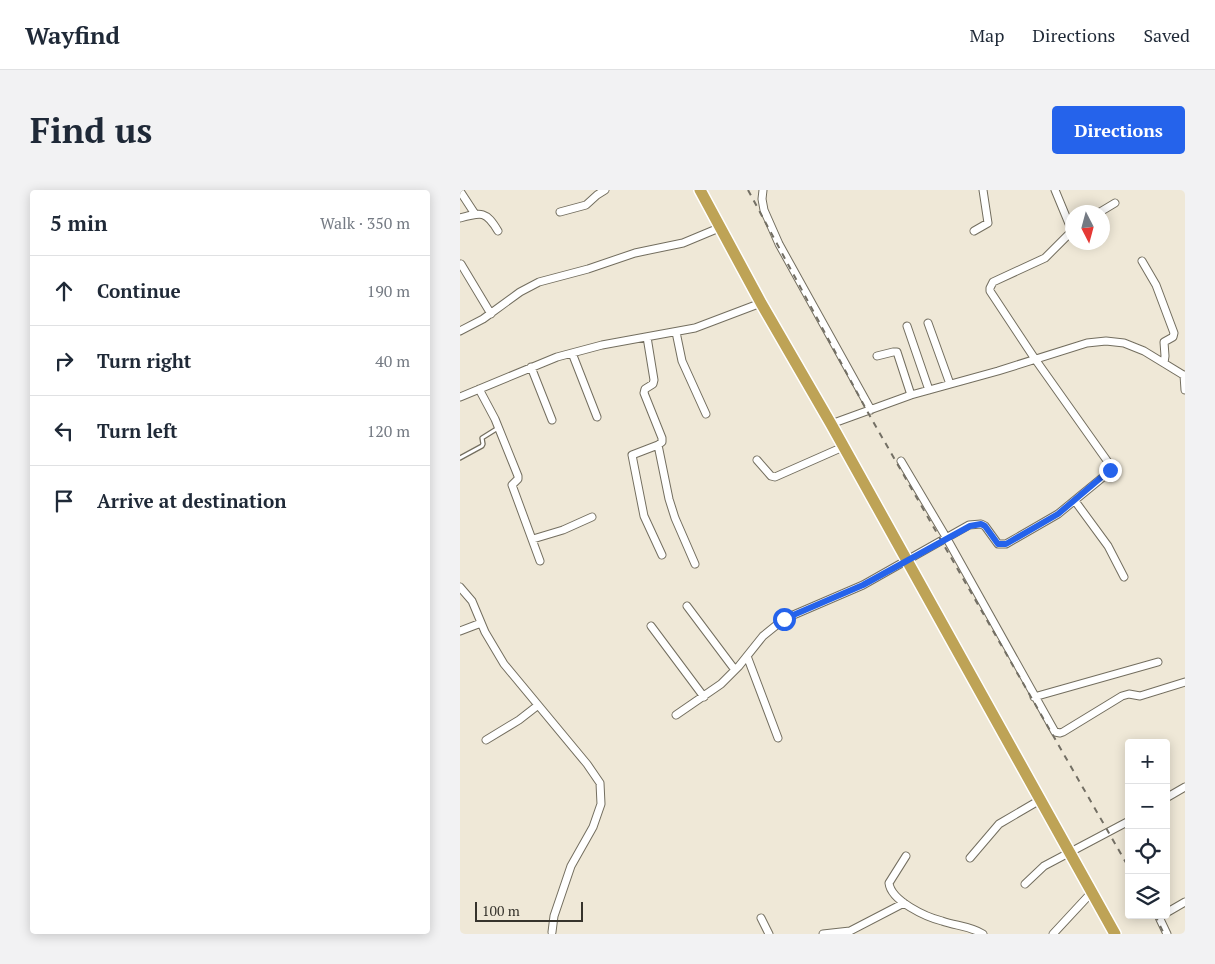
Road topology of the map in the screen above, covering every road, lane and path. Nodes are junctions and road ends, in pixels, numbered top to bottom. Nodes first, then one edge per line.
1 (605, 190) edge
2 (700, 190) edge
3 (763, 190) edge
4 (983, 190) edge
5 (1055, 190) edge
6 (460, 191) edge
7 (1115, 203) dead end
8 (1110, 206) edge
9 (560, 212) dead end
10 (475, 214) junction
11 (1065, 214) edge
12 (460, 218) edge
13 (719, 228) junction
14 (498, 231) dead end
15 (974, 232) dead end
16 (1065, 238) edge
17 (1142, 261) dead end
18 (461, 264) dead end
19 (761, 303) junction
20 (491, 314) junction
21 (928, 323) dead end
22 (907, 326) dead end
23 (460, 331) edge
24 (676, 332) junction
25 (647, 337) junction
26 (572, 352) junction
27 (877, 356) dead end
28 (1035, 359) junction
29 (1164, 363) junction
30 (531, 367) junction
31 (1184, 376) edge
32 (950, 384) junction
33 (479, 389) junction
34 (929, 390) junction
35 (1185, 390) edge
36 (911, 395) junction
37 (460, 396) edge
38 (871, 410) junction
39 (706, 414) dead end
40 (597, 417) dead end
41 (552, 420) dead end
42 (831, 424) junction
43 (499, 428) junction
44 (658, 445) junction
45 (843, 447) junction
46 (460, 458) edge
47 (758, 460) dead end
48 (901, 461) dead end
49 (1075, 501) junction
50 (592, 517) dead end
51 (946, 537) junction
52 (533, 539) junction
53 (662, 555) dead end
54 (906, 560) junction
55 (540, 561) dead end
56 (695, 564) dead end
57 (1124, 577) dead end
58 (460, 587) edge
59 (687, 606) dead end
60 (481, 623) junction
61 (651, 626) dead end
62 (460, 631) edge
63 (747, 656) junction
64 (1158, 662) dead end
65 (735, 670) junction
66 (1185, 682) edge
67 (704, 697) junction
68 (1034, 697) junction
69 (537, 706) junction
70 (676, 715) dead end
71 (778, 738) dead end
72 (486, 740) dead end
73 (1185, 787) edge
74 (1170, 796) edge
75 (1040, 800) junction
76 (1125, 823) edge
77 (1069, 851) junction
78 (906, 856) dead end
79 (970, 858) dead end
80 (1024, 884) dead end
81 (1092, 892) junction
82 (1185, 902) edge
83 (904, 903) junction
84 (1170, 911) edge
85 (761, 918) dead end
86 (1161, 919) edge
87 (552, 932) dead end
88 (769, 934) edge
89 (823, 934) edge
90 (983, 934) edge
91 (1053, 934) edge
92 (1115, 934) edge
93 (1167, 934) edge

1 - 9 street
2 - 13 highway
3 - 38 street
4 - 15 street
5 - 11 street
6 - 10 street
7 - 8 street
10 - 12 street
10 - 14 street
13 - 19 highway
13 - 20 street
16 - 28 street
17 - 29 street
18 - 20 street
19 - 24 street
19 - 42 highway
20 - 23 street
21 - 32 street
22 - 34 street
24 - 25 street
24 - 39 street
25 - 26 street
25 - 44 street
26 - 30 street
26 - 40 street
27 - 36 street
28 - 29 street
28 - 32 street
28 - 49 street
29 - 31 street
30 - 33 street
30 - 41 street
31 - 35 street
32 - 34 street
33 - 37 street
33 - 43 street
34 - 36 street
36 - 38 street
38 - 42 street
42 - 45 highway
43 - 46 lane
43 - 52 street
44 - 53 street
44 - 56 street
45 - 47 street
45 - 54 highway
48 - 51 street
49 - 51 street
49 - 57 street
50 - 52 street
51 - 54 street
51 - 68 street
52 - 55 street
54 - 63 street
54 - 75 highway
58 - 60 street
59 - 65 street
60 - 62 street
60 - 69 street
61 - 67 street
63 - 65 street
63 - 71 street
64 - 68 street
65 - 67 street
66 - 68 street
67 - 70 street
69 - 72 street
69 - 87 street
73 - 74 street
75 - 77 highway
75 - 79 street
76 - 77 street
77 - 80 street
77 - 81 highway
78 - 83 street
81 - 91 street
81 - 92 highway
82 - 84 street
83 - 89 street
83 - 90 street
85 - 88 street
86 - 93 street

